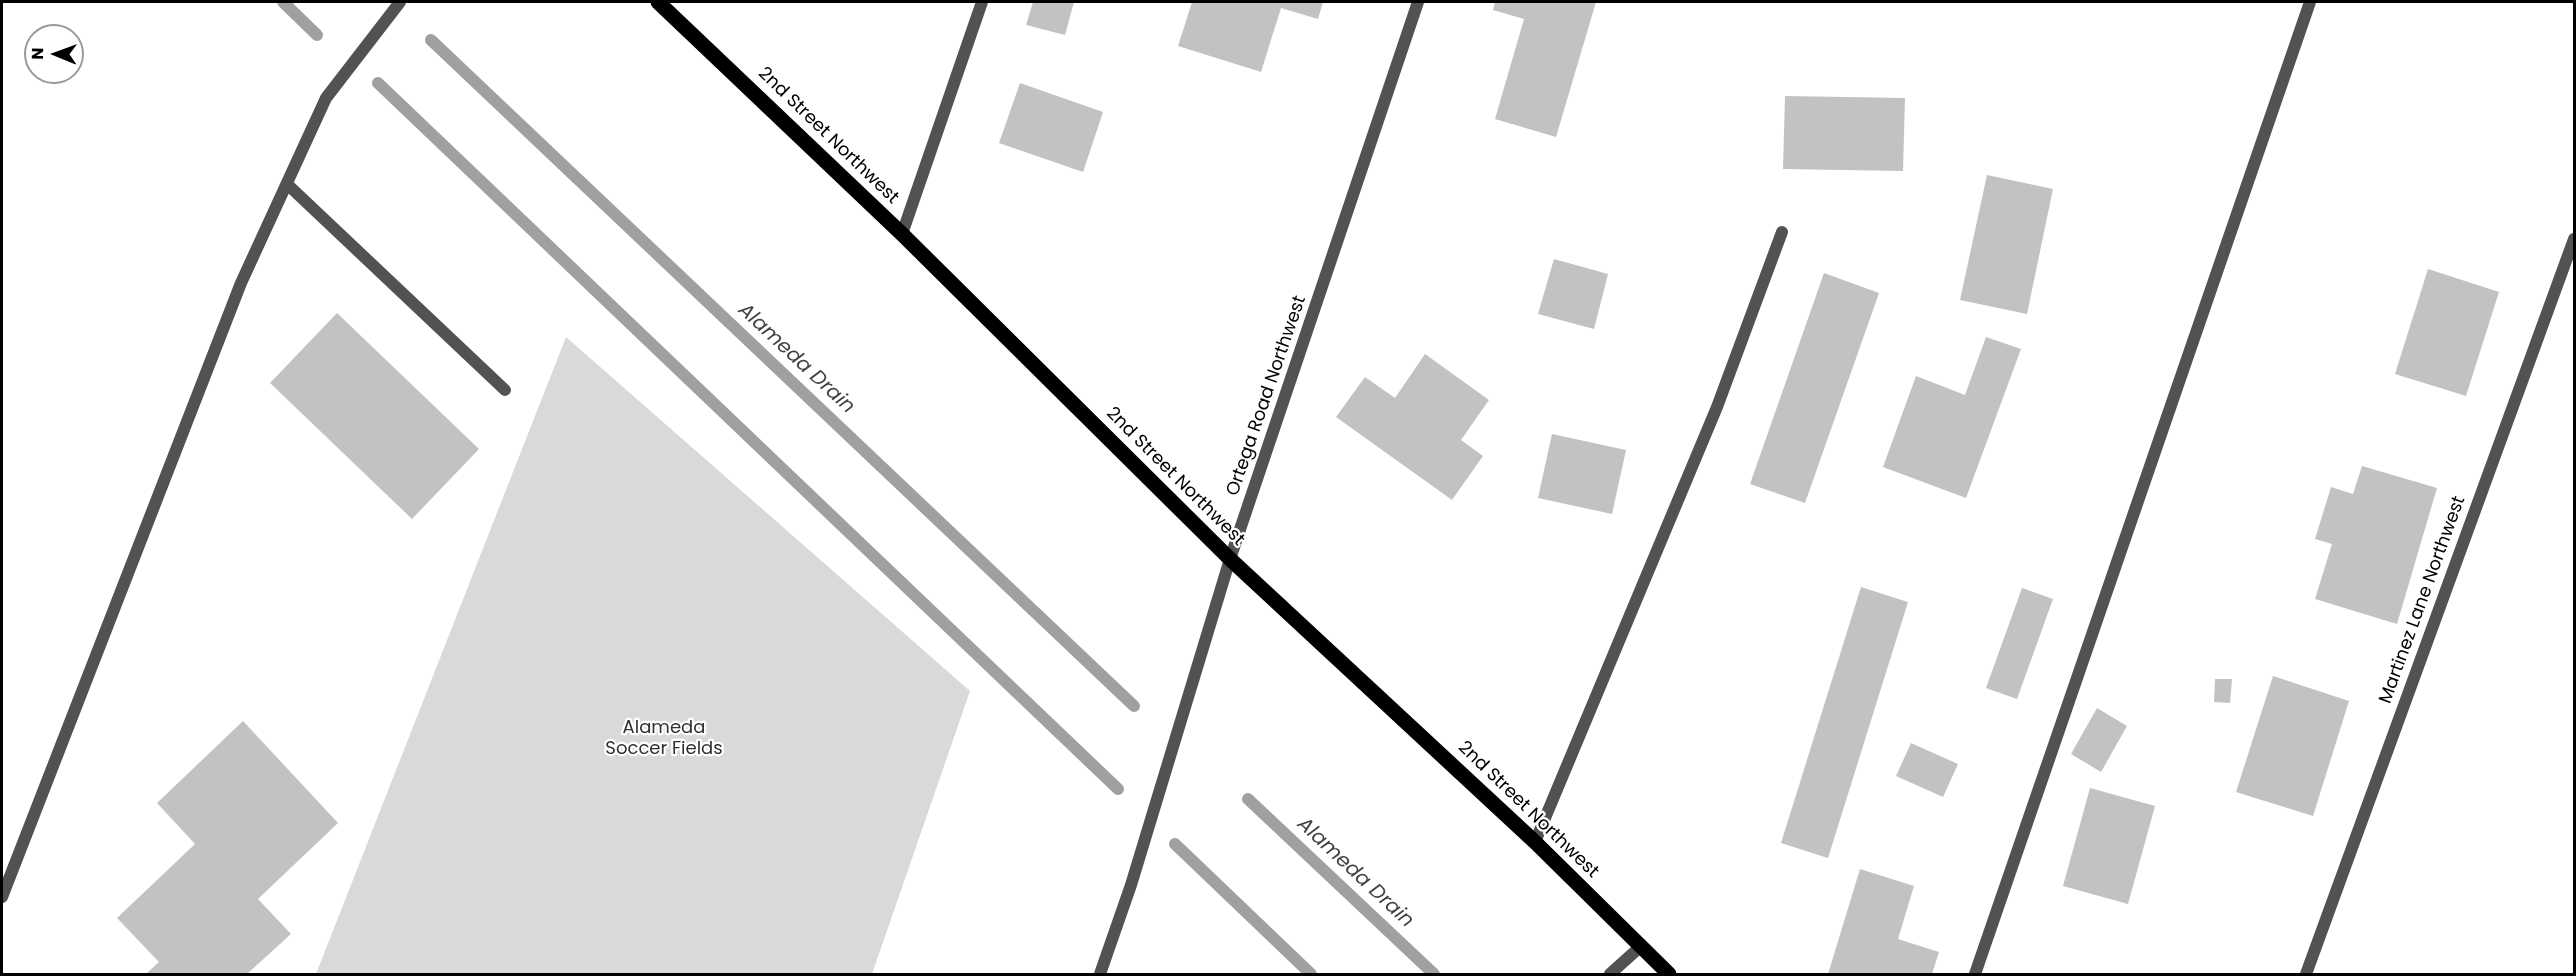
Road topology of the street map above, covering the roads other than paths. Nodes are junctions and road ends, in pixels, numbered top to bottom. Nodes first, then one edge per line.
1 (400, 2) edge
2 (658, 2) edge
3 (982, 2) edge
4 (1418, 2) edge
5 (2310, 2) edge
6 (287, 184) junction
7 (1782, 232) dead end
8 (902, 234) junction
9 (2574, 239) edge
10 (506, 390) dead end
11 (1230, 559) junction
12 (1535, 842) junction
13 (2, 897) edge
14 (1640, 947) junction
15 (1100, 975) edge
16 (1610, 975) edge
17 (1670, 975) edge
18 (1975, 975) edge
19 (2306, 975) edge

1 - 6 street
2 - 8 main road, 2nd Street Northwest
3 - 8 street
4 - 11 street, Ortega Road Northwest
5 - 18 street
6 - 10 street
6 - 13 street
7 - 12 street
8 - 11 main road, 2nd Street Northwest
9 - 19 street, Martinez Lane Northwest
11 - 12 main road, 2nd Street Northwest
11 - 15 street, Ortega Road Northwest
12 - 14 main road, 2nd Street Northwest
14 - 16 street
14 - 17 main road, 2nd Street Northwest

